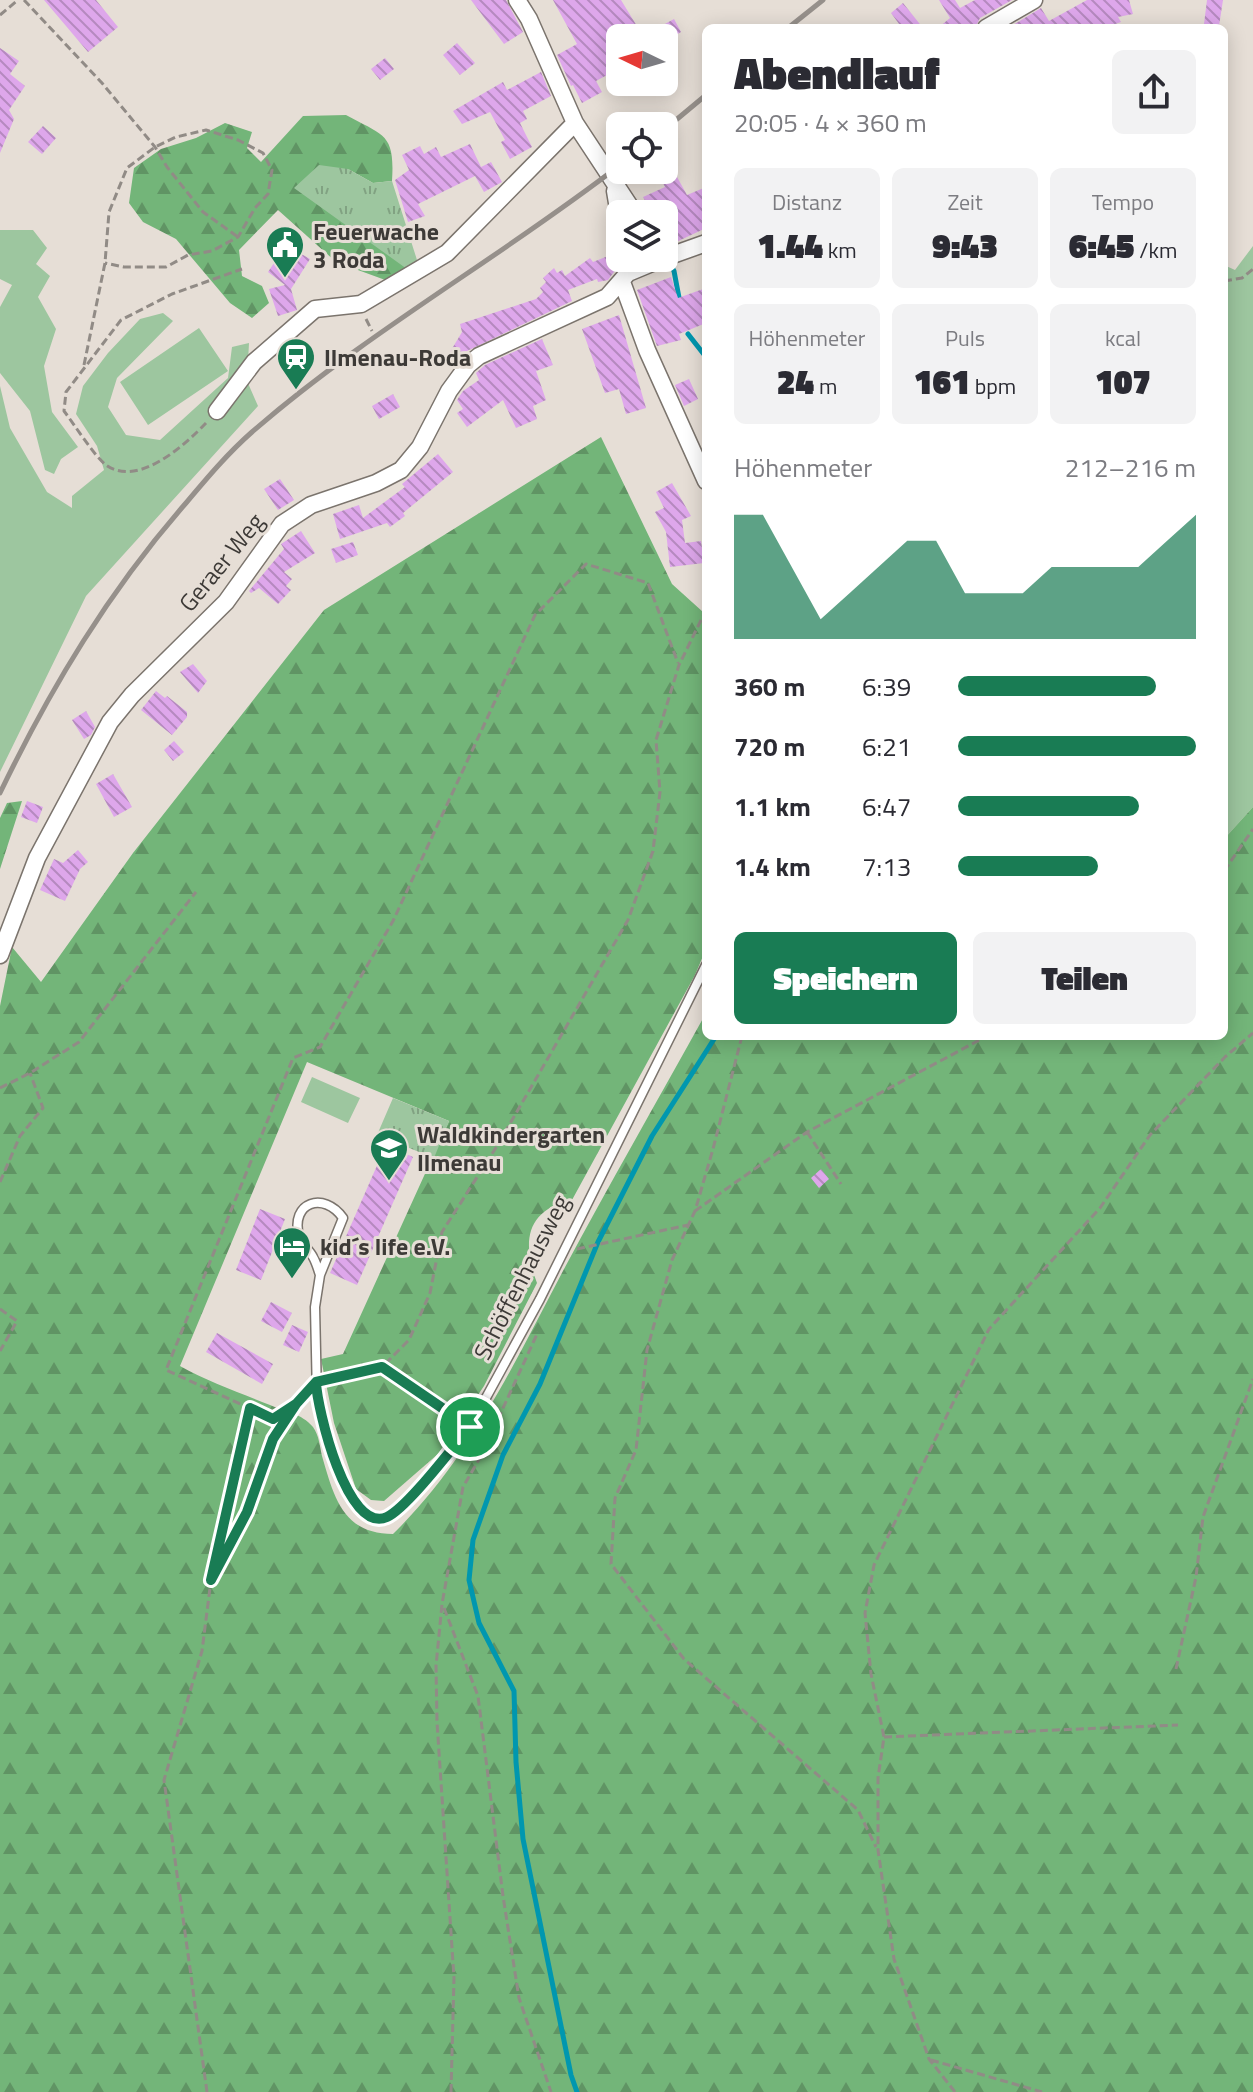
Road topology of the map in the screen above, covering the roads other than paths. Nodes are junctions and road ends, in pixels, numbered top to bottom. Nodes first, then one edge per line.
1 (517, 0) edge
2 (1034, 0) edge
3 (993, 24) edge
4 (575, 123) junction
5 (615, 186) junction
6 (617, 200) edge
7 (625, 200) edge
8 (702, 244) edge
9 (678, 252) edge
10 (624, 272) edge
11 (625, 272) edge
12 (217, 411) road end
13 (702, 472) edge
14 (0, 955) edge
15 (702, 973) edge
16 (320, 1275) junction

1 - 4 street
2 - 3 street
4 - 5 street
4 - 12 street
5 - 6 street
5 - 7 street
8 - 9 street, Geraer Weg
10 - 14 street, Geraer Weg
11 - 13 street
15 - 16 lane, Schöffenhausweg
16 - 16 lane, Schöffenhausweg

